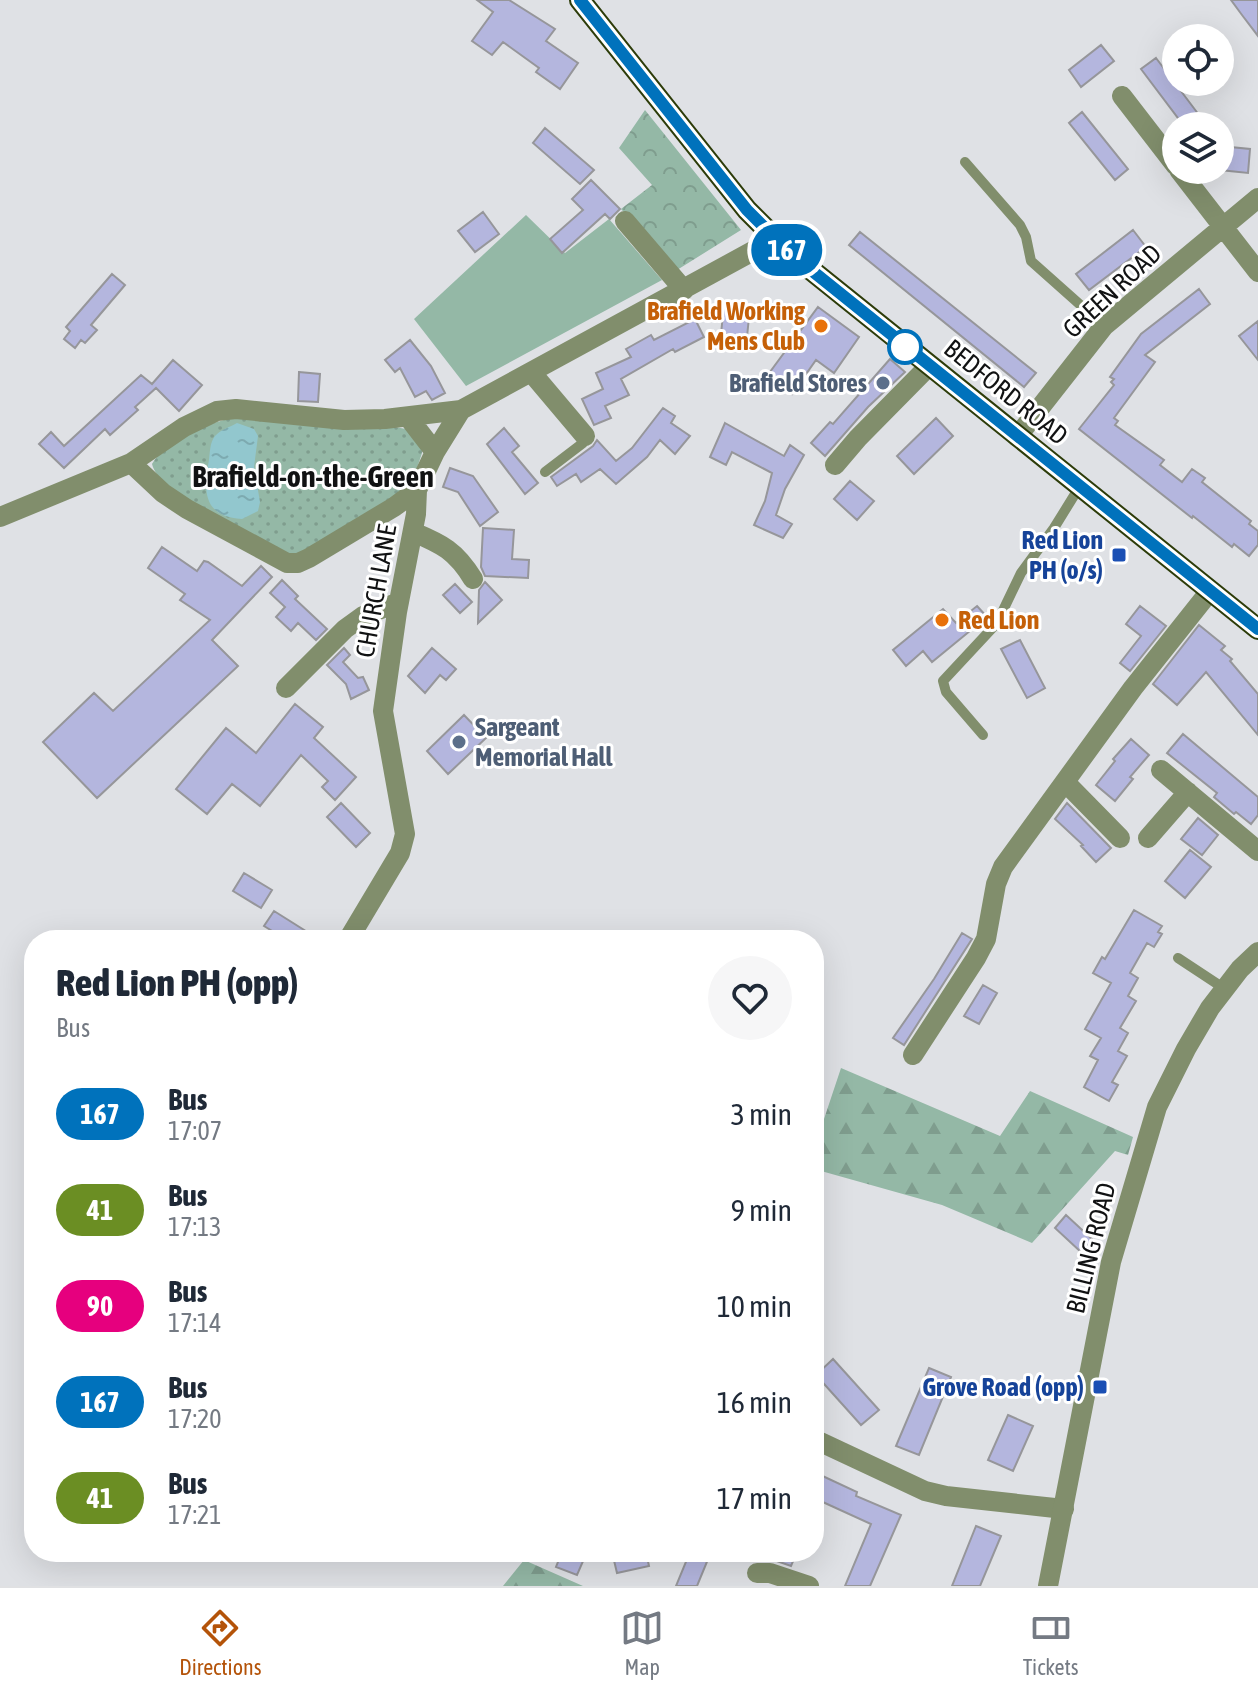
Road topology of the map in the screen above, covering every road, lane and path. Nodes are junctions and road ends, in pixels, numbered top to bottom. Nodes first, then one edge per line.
1 (580, 0) edge
2 (1122, 96) dead end
3 (1162, 147) edge
4 (965, 162) dead end
5 (1190, 184) edge
6 (1258, 198) edge
7 (625, 221) dead end
8 (1223, 227) junction
9 (775, 239) junction
10 (1258, 272) edge
11 (684, 290) junction
12 (1104, 326) junction
13 (929, 366) junction
14 (531, 372) junction
15 (461, 410) junction
16 (408, 417) junction
17 (585, 436) joint
18 (1017, 437) junction
19 (435, 452) junction
20 (131, 463) junction
21 (835, 465) dead end
22 (545, 472) dead end
23 (1080, 486) junction
24 (417, 490) junction
25 (0, 517) edge
26 (413, 532) junction
27 (473, 579) dead end
28 (1210, 591) junction
29 (399, 602) junction
30 (1258, 629) edge
31 (286, 688) dead end
32 (983, 735) dead end
33 (1161, 770) dead end
34 (1065, 782) junction
35 (1188, 792) junction
36 (1120, 838) dead end
37 (1148, 838) dead end
38 (1258, 851) edge
39 (354, 930) edge
40 (1258, 952) edge
41 (1178, 958) dead end
42 (1225, 989) junction
43 (913, 1055) dead end
44 (824, 1444) edge
45 (1064, 1509) junction
46 (757, 1573) dead end
47 (809, 1586) edge
48 (1048, 1586) edge

1 - 9 highway, BEDFORD ROAD
2 - 3 street
4 - 12 lane
5 - 8 street
6 - 8 street, GREEN ROAD
7 - 11 street
8 - 10 street
8 - 12 street, GREEN ROAD
9 - 11 street, CHURCH LANE
9 - 13 highway, BEDFORD ROAD
11 - 14 street, CHURCH LANE
12 - 18 street, GREEN ROAD
13 - 18 highway, BEDFORD ROAD
13 - 21 street
14 - 15 street, CHURCH LANE
14 - 17 street
15 - 16 street
15 - 19 street, CHURCH LANE
16 - 19 street
16 - 20 street
17 - 22 lane
18 - 23 highway, BEDFORD ROAD
19 - 24 street, CHURCH LANE
20 - 24 street
20 - 25 street
23 - 28 highway, BEDFORD ROAD
23 - 32 lane
24 - 26 street, CHURCH LANE
26 - 27 street
26 - 29 street, CHURCH LANE
28 - 30 highway, BEDFORD ROAD
28 - 34 street
29 - 31 street
29 - 39 street, CHURCH LANE
33 - 35 street
34 - 36 street
34 - 43 street
35 - 37 street
35 - 38 street
40 - 42 street, BILLING ROAD
41 - 42 lane
42 - 45 street, BILLING ROAD
44 - 45 street
45 - 48 street, BILLING ROAD
46 - 47 street

